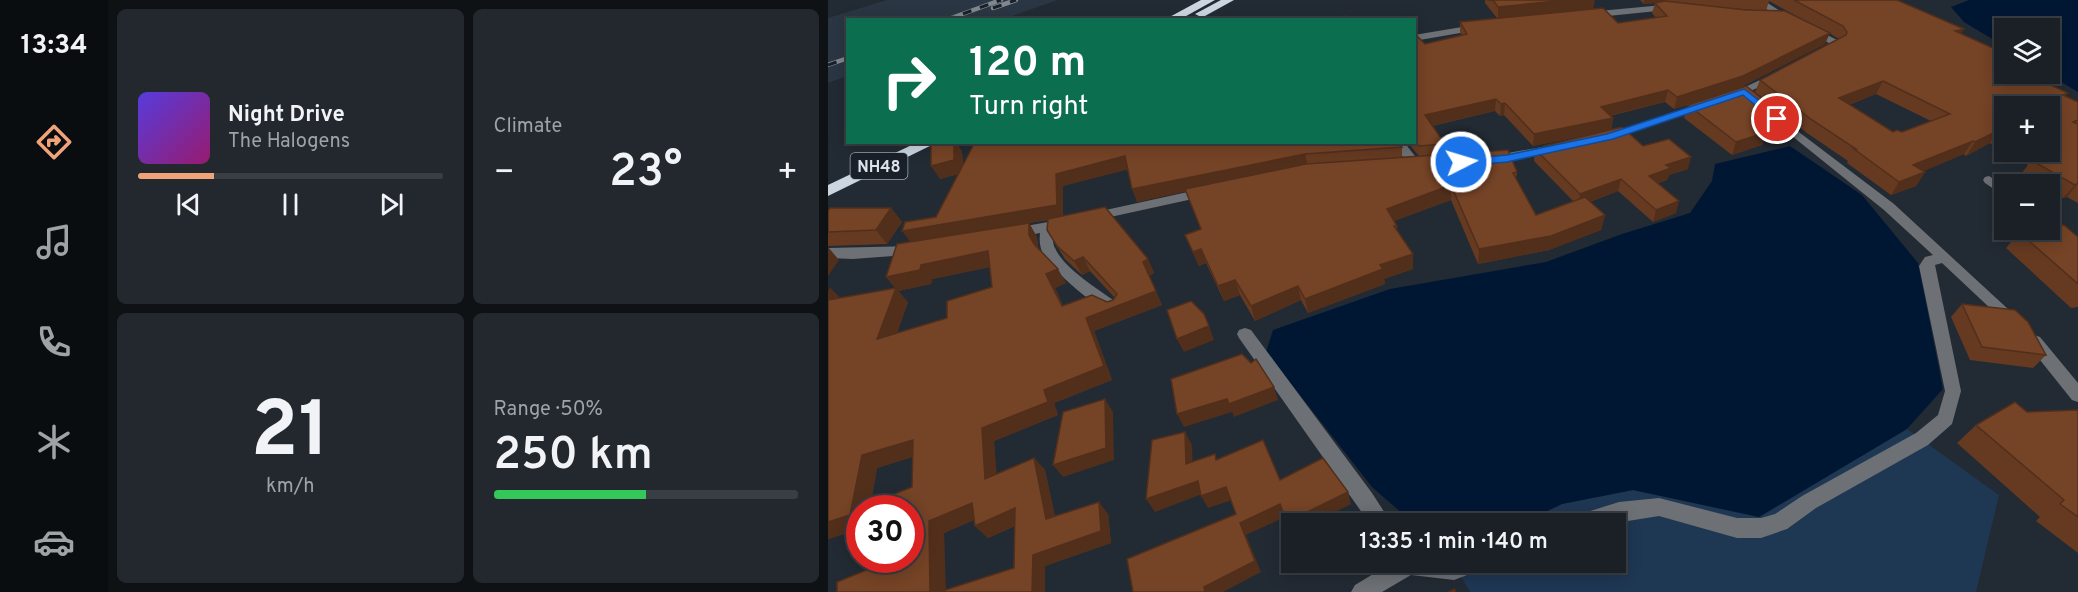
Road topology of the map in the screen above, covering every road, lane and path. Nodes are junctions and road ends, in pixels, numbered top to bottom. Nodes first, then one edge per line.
1 (1210, 0) edge
2 (1229, 0) edge
3 (1757, 0) edge
4 (1683, 5) edge
5 (1579, 16) edge
6 (1760, 17) edge
7 (1784, 17) junction
8 (1173, 18) edge
9 (1194, 18) edge
10 (1490, 26) edge
11 (1416, 38) edge
12 (1806, 61) edge
13 (1789, 69) edge
14 (1753, 98) junction
15 (1599, 139) edge
16 (899, 144) edge
17 (927, 144) edge
18 (1399, 144) edge
19 (1570, 146) edge
20 (1472, 161) edge
21 (1416, 166) edge
22 (828, 177) edge
23 (1989, 180) dead end
24 (1994, 184) edge
25 (1223, 189) edge
26 (828, 191) edge
27 (1047, 228) junction
28 (1001, 236) edge
29 (933, 247) edge
30 (828, 253) edge
31 (1944, 258) junction
32 (1114, 308) edge
33 (1245, 334) dead end
34 (2078, 395) edge
35 (1375, 513) edge
36 (1613, 513) edge
37 (1393, 573) edge
38 (1362, 592) edge

1 - 8 highway
2 - 9 highway
3 - 7 street
4 - 5 street
6 - 7 street
7 - 12 street
10 - 11 street
13 - 14 street
14 - 15 street
14 - 31 street
16 - 22 highway, NH48
17 - 26 highway, NH48
18 - 21 street
19 - 20 street
23 - 24 street
25 - 27 street
27 - 28 street
27 - 32 street
29 - 30 street
31 - 34 street
31 - 36 street
33 - 35 street
37 - 38 street

